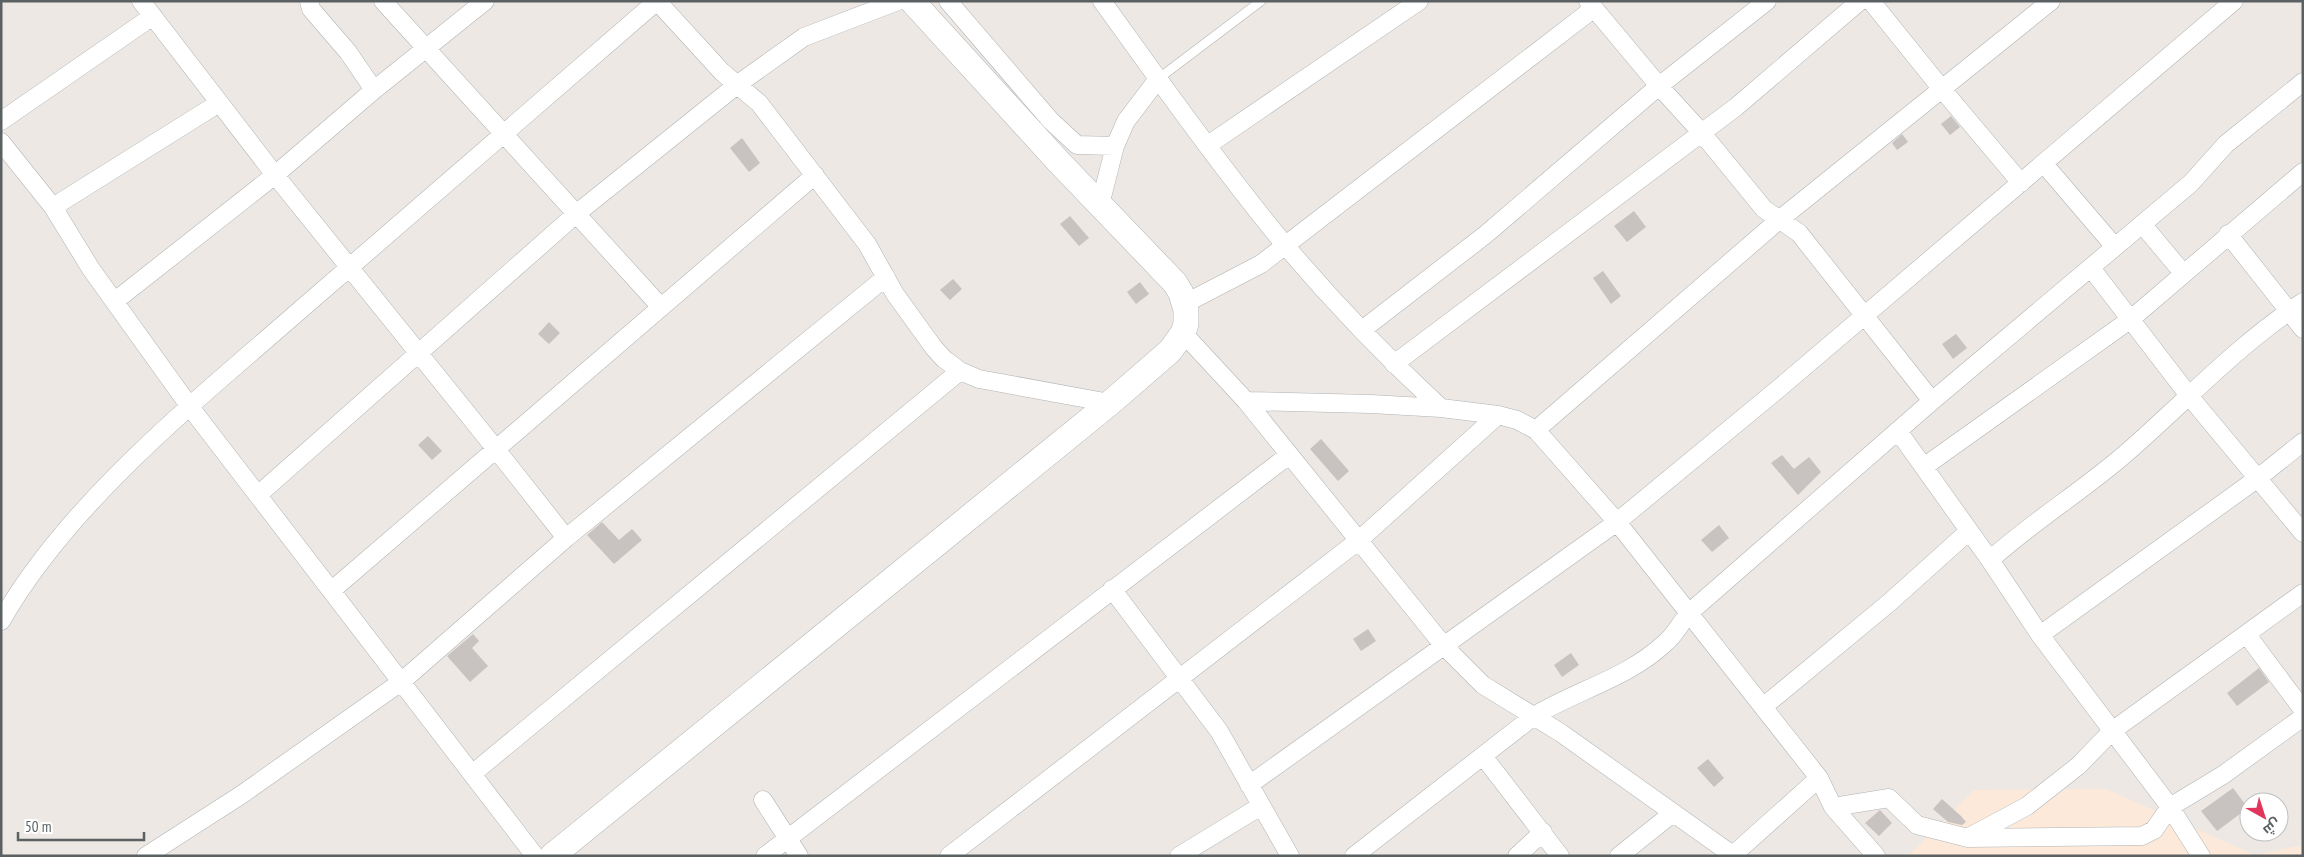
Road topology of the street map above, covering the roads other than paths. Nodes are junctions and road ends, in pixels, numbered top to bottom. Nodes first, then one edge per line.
1 (141, 1) edge
2 (309, 1) edge
3 (383, 1) edge
4 (485, 1) edge
5 (657, 1) edge
6 (898, 1) edge
7 (912, 1) edge
8 (948, 1) edge
9 (1102, 1) edge
10 (1262, 1) edge
11 (1419, 1) edge
12 (1767, 1) edge
13 (1860, 1) edge
14 (1871, 1) edge
15 (2051, 1) edge
16 (2234, 1) edge
17 (1590, 5) edge
18 (153, 16) junction
19 (426, 50) junction
20 (1158, 79) junction
21 (2303, 82) edge
22 (738, 84) junction
23 (1659, 86) junction
24 (1940, 88) junction
25 (374, 90) junction
26 (219, 103) junction
27 (1, 121) edge
28 (1701, 132) junction
29 (503, 134) junction
30 (1, 142) edge
31 (1208, 145) junction
32 (1115, 146) junction
33 (2044, 164) junction
34 (2303, 172) edge
35 (815, 174) junction
36 (275, 176) junction
37 (2021, 183) junction
38 (1100, 205) junction
39 (53, 208) junction
40 (576, 214) junction
41 (1779, 220) junction
42 (2142, 224) junction
43 (2228, 234) junction
44 (1286, 246) junction
45 (2116, 247) junction
46 (349, 268) junction
47 (2091, 268) junction
48 (2183, 273) junction
49 (886, 277) junction
50 (115, 300) junction
51 (1184, 304) junction
52 (660, 306) junction
53 (2296, 307) edge
54 (1864, 315) junction
55 (2131, 319) junction
56 (2303, 329) edge
57 (1362, 330) junction
58 (1183, 333) junction
59 (419, 353) junction
60 (1394, 364) junction
61 (960, 371) junction
62 (2190, 397) junction
63 (1246, 401) junction
64 (1932, 401) junction
65 (1110, 403) junction
66 (190, 407) junction
67 (1441, 408) junction
68 (1498, 415) junction
69 (1536, 430) junction
70 (1898, 431) junction
71 (2303, 442) edge
72 (495, 448) junction
73 (1289, 455) junction
74 (1925, 466) junction
75 (2258, 478) junction
76 (258, 495) junction
77 (1617, 522) junction
78 (1969, 531) junction
79 (2303, 533) edge
80 (566, 538) junction
81 (1358, 541) junction
82 (1990, 560) junction
83 (1112, 590) junction
84 (331, 591) junction
85 (2303, 593) edge
86 (1689, 612) junction
87 (1, 621) edge
88 (2040, 635) junction
89 (2247, 635) junction
90 (1444, 646) junction
91 (1179, 678) junction
92 (401, 682) junction
93 (1763, 707) junction
94 (2303, 710) edge
95 (1534, 716) junction
96 (2303, 717) edge
97 (2112, 731) junction
98 (1483, 756) junction
99 (472, 774) junction
100 (1819, 778) junction
101 (1249, 784) junction
102 (763, 800) dead end
103 (1261, 806) junction
104 (2170, 807) junction
105 (1833, 808) junction
106 (1673, 813) junction
107 (1543, 832) junction
108 (1968, 838) junction
109 (788, 839) junction
110 (1734, 855) edge
111 (146, 856) edge
112 (535, 856) edge
113 (552, 856) edge
114 (765, 856) edge
115 (799, 856) edge
116 (949, 856) edge
117 (1179, 856) edge
118 (1290, 856) edge
119 (1354, 856) edge
120 (1517, 856) edge
121 (1560, 856) edge
122 (1619, 856) edge
123 (1876, 856) edge
124 (2201, 856) edge

1 - 18 street
2 - 25 street
3 - 19 street
4 - 19 street
5 - 22 street
5 - 29 street
6 - 22 street
7 - 38 main road
8 - 32 street
9 - 20 street
10 - 20 lane
11 - 31 street
12 - 23 street
13 - 28 street
14 - 24 street
15 - 24 street
16 - 33 street
17 - 23 street
17 - 44 street
18 - 26 street
18 - 27 street
19 - 25 street
19 - 29 street
20 - 31 street
20 - 32 street
21 - 42 street
22 - 35 street
22 - 40 street
23 - 28 street
23 - 57 street
24 - 37 street
24 - 41 street
25 - 36 street
26 - 36 street
26 - 39 street
28 - 41 street
28 - 60 street
29 - 40 street
29 - 46 street
30 - 39 street
31 - 44 street
32 - 38 street
33 - 37 street
33 - 45 street
34 - 43 street
35 - 49 street
35 - 52 street
36 - 46 street
36 - 50 street
37 - 54 street
38 - 51 main road
39 - 50 street
40 - 52 street
40 - 59 street
41 - 54 street
41 - 69 street
42 - 45 street
42 - 48 street
43 - 48 street
43 - 53 street
44 - 51 street
44 - 57 street
45 - 47 street
46 - 59 street
46 - 66 street
47 - 55 street
47 - 64 street
48 - 55 street
49 - 61 street
49 - 80 street
50 - 66 street
51 - 58 main road
52 - 72 street
53 - 56 street
53 - 62 street
54 - 64 street
54 - 77 street
55 - 62 street
55 - 74 street
57 - 60 street
58 - 63 street
58 - 65 main road
59 - 72 street
59 - 76 street
60 - 67 street
61 - 65 street
61 - 99 street
62 - 75 street
62 - 82 street
63 - 67 street
63 - 73 street
64 - 70 street
65 - 113 main road
66 - 76 street
66 - 87 street
67 - 68 street
68 - 69 street
68 - 81 street
69 - 77 street
70 - 74 street
70 - 86 street
71 - 75 street
72 - 80 street
72 - 84 street
73 - 81 street
73 - 83 street
74 - 78 street
75 - 79 street
75 - 88 street
76 - 84 street
77 - 86 street
77 - 90 street
78 - 82 street
78 - 93 street
80 - 92 street
81 - 90 street
81 - 91 street
82 - 88 street
83 - 91 street
83 - 109 street
84 - 92 street
85 - 89 street
86 - 93 street
86 - 95 street
88 - 97 street
89 - 94 street
89 - 97 street
90 - 95 street
90 - 101 street
91 - 101 street
91 - 116 street
92 - 99 street
92 - 111 street
93 - 100 street
95 - 98 street
95 - 106 street
96 - 104 street
97 - 104 street
97 - 108 street
98 - 107 street
98 - 119 street
99 - 112 street
100 - 105 street
100 - 110 street
101 - 103 street
102 - 109 street
103 - 117 street
103 - 118 street
104 - 108 street
104 - 124 street
105 - 108 street
105 - 123 street
106 - 110 street
106 - 122 street
107 - 120 street
107 - 121 street
109 - 114 street
109 - 115 street

